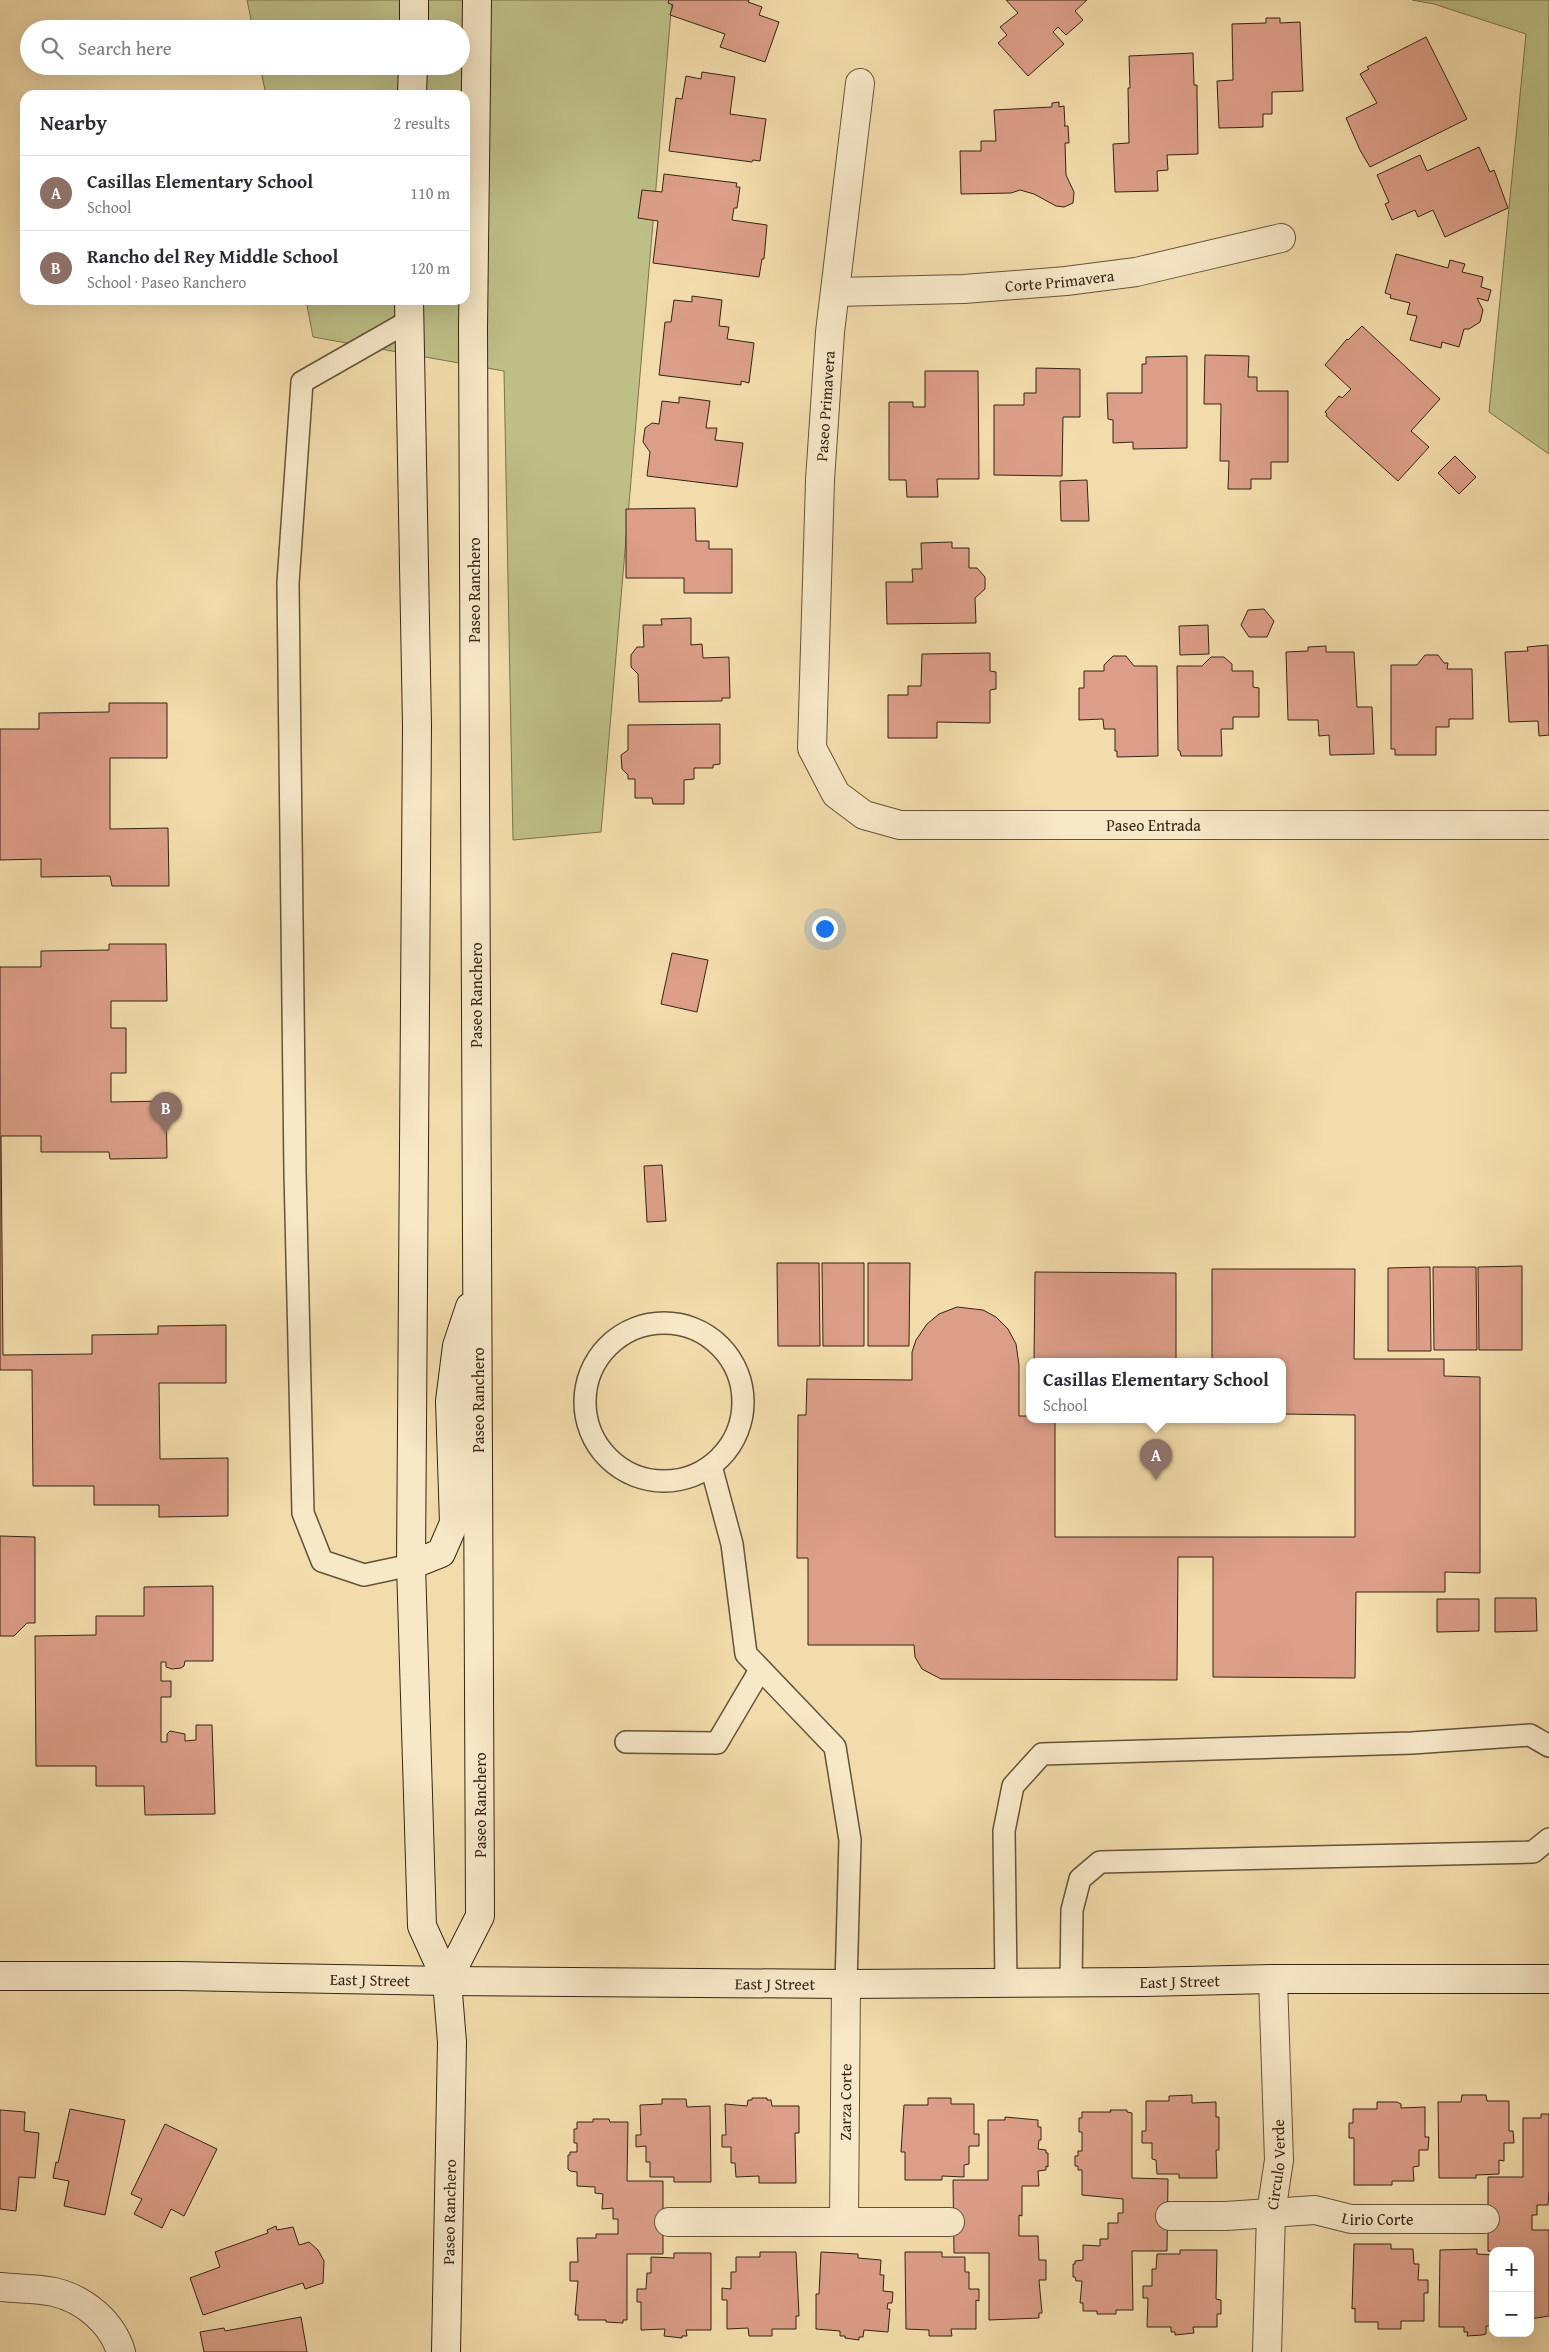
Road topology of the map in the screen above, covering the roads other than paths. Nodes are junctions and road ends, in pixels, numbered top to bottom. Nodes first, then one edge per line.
1 (414, 0) edge
2 (477, 0) edge
3 (414, 20) edge
4 (413, 75) edge
5 (860, 83) dead end
6 (412, 90) edge
7 (1281, 238) dead end
8 (835, 292) junction
9 (409, 311) edge
10 (814, 730) joint
11 (1549, 824) edge
12 (477, 1285) junction
13 (712, 1466) junction
14 (411, 1565) junction
15 (760, 1670) junction
16 (626, 1742) dead end
17 (1549, 1746) edge
18 (1549, 1839) edge
19 (0, 1976) edge
20 (1273, 1979) junction
21 (1549, 1979) edge
22 (447, 1981) junction
23 (1006, 1983) junction
24 (1072, 1983) junction
25 (846, 1984) junction
26 (1270, 2213) junction
27 (1170, 2216) dead end
28 (1485, 2219) dead end
29 (844, 2221) junction
30 (669, 2222) dead end
31 (950, 2222) dead end
32 (0, 2287) edge
33 (121, 2352) edge
34 (446, 2352) edge
35 (1267, 2352) edge

1 - 3 street
2 - 12 street, Paseo Ranchero
4 - 6 street
5 - 8 street, Paseo Primavera
7 - 8 street, Corte Primavera
8 - 10 street, Paseo Primavera
9 - 14 street, Paseo Ranchero
9 - 14 lane
10 - 11 street, Paseo Entrada
12 - 14 street
12 - 22 street, Paseo Ranchero
13 - 13 lane
13 - 15 lane
14 - 22 street, Paseo Ranchero
15 - 16 lane
15 - 25 lane
17 - 23 lane
18 - 24 lane
19 - 22 street, East J Street
20 - 21 street, East J Street
20 - 24 street, East J Street
20 - 26 street, Circulo Verde
22 - 25 street, East J Street
22 - 34 street, Paseo Ranchero
23 - 24 street, East J Street
23 - 25 street, East J Street
25 - 29 street, Zarza Corte
26 - 27 street, Lirio Corte
26 - 28 street, Lirio Corte
26 - 35 street, Circulo Verde
29 - 30 street
29 - 31 street
32 - 33 street

